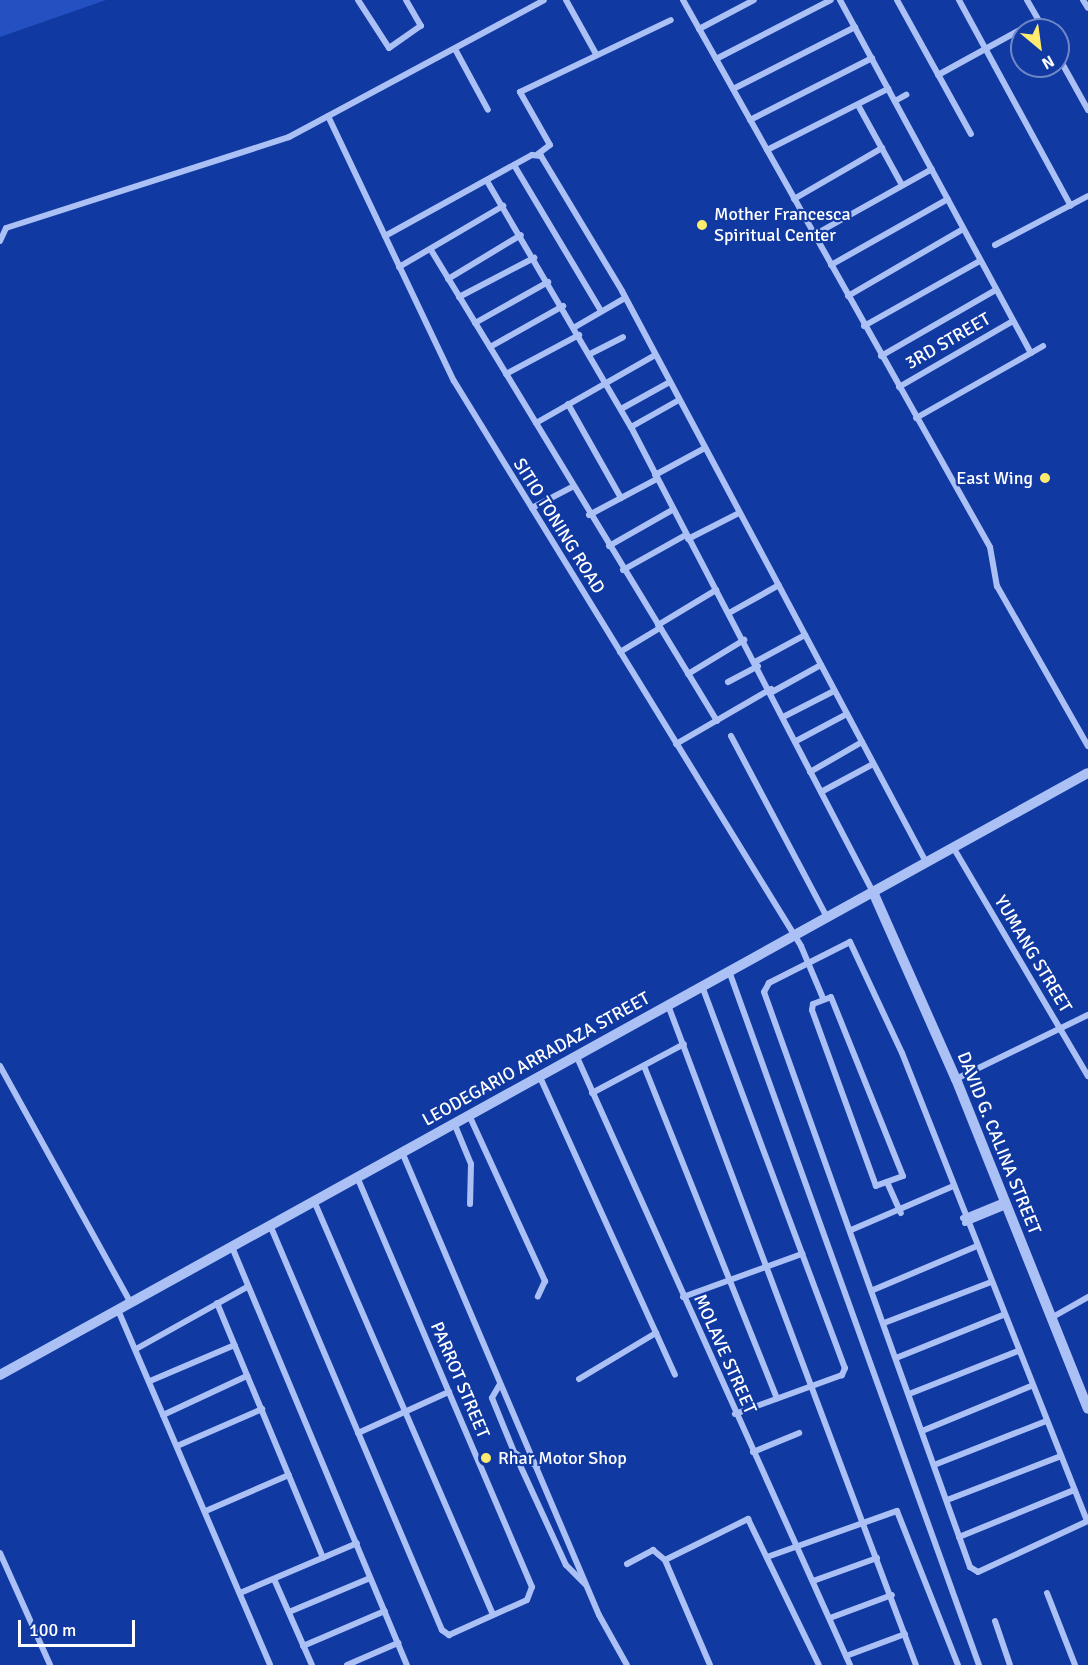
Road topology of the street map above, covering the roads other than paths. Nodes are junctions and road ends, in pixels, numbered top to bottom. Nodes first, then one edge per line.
1 (358, 0) edge
2 (406, 0) edge
3 (544, 0) edge
4 (566, 0) edge
5 (683, 0) edge
6 (754, 0) edge
7 (831, 0) edge
8 (840, 0) edge
9 (897, 0) edge
10 (960, 0) edge
11 (1027, 0) edge
12 (1083, 0) edge
13 (1088, 8) edge
14 (1037, 18) edge
15 (671, 20) dead end
16 (855, 27) junction
17 (699, 29) junction
18 (1010, 35) edge
19 (986, 48) junction
20 (455, 50) junction
21 (596, 54) junction
22 (872, 58) junction
23 (716, 59) junction
24 (938, 75) junction
25 (1070, 78) edge
26 (733, 89) junction
27 (888, 89) junction
28 (906, 95) dead end
29 (895, 101) junction
30 (858, 105) junction
31 (488, 110) dead end
32 (1088, 110) edge
33 (328, 116) junction
34 (750, 120) junction
35 (971, 134) dead end
36 (882, 148) junction
37 (767, 150) junction
38 (538, 154) junction
39 (514, 165) junction
40 (932, 169) junction
41 (487, 181) junction
42 (902, 185) junction
43 (1088, 196) edge
44 (794, 199) junction
45 (948, 199) junction
46 (503, 206) junction
47 (1071, 206) junction
48 (963, 229) junction
49 (521, 235) junction
50 (814, 235) junction
51 (386, 236) junction
52 (0, 241) edge
53 (995, 245) dead end
54 (431, 250) junction
55 (534, 258) junction
56 (980, 261) junction
57 (831, 265) junction
58 (399, 267) junction
59 (448, 279) junction
60 (548, 282) junction
61 (996, 290) junction
62 (848, 296) junction
63 (459, 297) junction
64 (625, 298) junction
65 (563, 306) junction
66 (602, 311) junction
67 (1013, 321) junction
68 (475, 323) junction
69 (864, 326) junction
70 (575, 327) junction
71 (579, 335) junction
72 (622, 337) dead end
73 (1042, 346) dead end
74 (490, 347) junction
75 (1030, 353) junction
76 (590, 354) junction
77 (655, 355) junction
78 (881, 356) junction
79 (506, 374) junction
80 (606, 382) junction
81 (670, 382) junction
82 (899, 387) junction
83 (679, 400) junction
84 (568, 404) junction
85 (621, 409) junction
86 (916, 418) junction
87 (536, 423) junction
88 (631, 427) junction
89 (705, 448) junction
90 (656, 477) junction
91 (572, 487) junction
92 (621, 498) junction
93 (532, 508) junction
94 (672, 510) junction
95 (739, 513) junction
96 (590, 515) junction
97 (687, 537) junction
98 (609, 546) junction
99 (623, 570) junction
100 (779, 585) junction
101 (716, 590) junction
102 (729, 613) junction
103 (659, 626) junction
104 (805, 635) junction
105 (744, 640) junction
106 (620, 652) junction
107 (757, 664) junction
108 (821, 665) junction
109 (688, 674) junction
110 (728, 682) dead end
111 (771, 691) junction
112 (834, 691) junction
113 (847, 714) junction
114 (785, 716) junction
115 (717, 721) junction
116 (731, 736) dead end
117 (798, 740) junction
118 (862, 742) junction
119 (676, 744) junction
120 (1088, 746) edge
121 (873, 764) junction
122 (810, 772) junction
123 (1086, 777) edge
124 (821, 792) junction
125 (953, 848) junction
126 (926, 862) junction
127 (873, 892) junction
128 (827, 918) junction
129 (794, 936) junction
130 (809, 962) junction
131 (729, 971) junction
132 (702, 986) junction
133 (823, 998) junction
134 (668, 1005) junction
135 (1088, 1015) edge
136 (1060, 1028) junction
137 (684, 1044) junction
138 (575, 1054) junction
139 (0, 1066) edge
140 (644, 1066) junction
141 (539, 1075) junction
142 (1088, 1076) edge
143 (956, 1079) junction
144 (592, 1093) junction
145 (469, 1114) junction
146 (454, 1122) junction
147 (402, 1152) junction
148 (357, 1176) junction
149 (887, 1182) junction
150 (951, 1187) junction
151 (314, 1201) junction
152 (1005, 1203) junction
153 (470, 1204) dead end
154 (901, 1212) junction
155 (964, 1221) junction
156 (270, 1226) junction
157 (851, 1230) junction
158 (232, 1246) junction
159 (975, 1247) junction
160 (802, 1254) junction
161 (767, 1266) junction
162 (728, 1281) junction
163 (989, 1283) junction
164 (247, 1287) junction
165 (873, 1290) junction
166 (538, 1296) dead end
167 (684, 1297) junction
168 (1088, 1297) edge
169 (130, 1303) junction
170 (217, 1303) junction
171 (118, 1310) junction
172 (1003, 1315) junction
173 (1052, 1318) junction
174 (884, 1323) junction
175 (656, 1333) junction
176 (235, 1345) junction
177 (136, 1349) junction
178 (1018, 1352) junction
179 (896, 1358) junction
180 (0, 1375) edge
181 (675, 1375) dead end
182 (247, 1376) junction
183 (579, 1379) dead end
184 (150, 1381) junction
185 (500, 1384) junction
186 (812, 1385) junction
187 (1031, 1386) junction
188 (449, 1392) junction
189 (909, 1394) junction
190 (777, 1398) junction
191 (262, 1408) junction
192 (1088, 1409) edge
193 (405, 1412) junction
194 (163, 1414) junction
195 (735, 1414) junction
196 (499, 1415) junction
197 (516, 1418) junction
198 (1046, 1421) junction
199 (922, 1431) junction
200 (358, 1433) junction
201 (799, 1433) dead end
202 (177, 1446) junction
203 (514, 1452) junction
204 (753, 1452) junction
205 (1061, 1456) junction
206 (934, 1465) junction
207 (537, 1466) junction
208 (289, 1475) junction
209 (1074, 1490) junction
210 (947, 1500) junction
211 (208, 1510) junction
212 (864, 1521) junction
213 (1088, 1521) edge
214 (959, 1537) junction
215 (357, 1543) junction
216 (796, 1545) junction
217 (0, 1553) edge
218 (767, 1557) junction
219 (323, 1558) junction
220 (877, 1558) junction
221 (665, 1560) junction
222 (627, 1564) dead end
223 (578, 1566) junction
224 (574, 1576) junction
225 (370, 1578) junction
226 (274, 1579) junction
227 (813, 1581) junction
228 (586, 1584) junction
229 (240, 1593) junction
230 (1047, 1593) dead end
231 (892, 1595) junction
232 (385, 1611) junction
233 (289, 1612) junction
234 (494, 1614) junction
235 (830, 1618) junction
236 (995, 1621) dead end
237 (905, 1634) junction
238 (398, 1643) junction
239 (303, 1646) junction
240 (846, 1656) junction
241 (50, 1665) edge
242 (270, 1665) edge
243 (312, 1665) edge
244 (347, 1665) edge
245 (407, 1665) edge
246 (627, 1665) edge
247 (710, 1665) edge
248 (819, 1665) edge
249 (850, 1665) edge
250 (916, 1665) edge
251 (958, 1665) edge
252 (980, 1665) edge
253 (1010, 1665) edge
254 (1076, 1665) edge

1 - 2 street
3 - 20 street
4 - 21 street
5 - 17 street
6 - 17 street
7 - 23 street
8 - 16 street
9 - 24 street
10 - 19 street
11 - 14 street
12 - 13 street
15 - 21 street
16 - 22 street
16 - 26 street
17 - 23 street
18 - 19 street
19 - 24 street
19 - 47 street
20 - 31 street
20 - 33 street
21 - 38 street
22 - 27 street
22 - 34 street
23 - 26 street
24 - 35 street
25 - 32 street
26 - 34 street
27 - 29 street
27 - 30 street
28 - 29 street
29 - 40 street
30 - 36 street
30 - 37 street
33 - 51 street, SITIO TONING ROAD
33 - 52 street
34 - 37 street
36 - 42 street
36 - 44 street
37 - 44 street
38 - 39 street
38 - 64 street
39 - 41 street
39 - 66 street
40 - 42 street
40 - 45 street
41 - 46 street
41 - 51 street
42 - 50 street
43 - 47 street
44 - 50 street
45 - 48 street
45 - 57 street
46 - 49 street
46 - 54 street
47 - 53 street
48 - 56 street
48 - 62 street
49 - 55 street
49 - 59 street
50 - 57 street
51 - 58 street, SITIO TONING ROAD
54 - 58 street
54 - 59 street
55 - 60 street
55 - 63 street
56 - 61 street
56 - 69 street
57 - 62 street
58 - 93 street, SITIO TONING ROAD
59 - 63 street
60 - 65 street
60 - 68 street
61 - 67 street
61 - 78 street
62 - 69 street
63 - 68 street
64 - 66 street
64 - 77 street
65 - 70 street
65 - 74 street
66 - 70 street
67 - 75 street
67 - 82 street, 3RD STREET
68 - 74 street
69 - 78 street
70 - 71 street
71 - 76 street
71 - 79 street
72 - 76 street
73 - 75 street
74 - 79 street
75 - 86 street
76 - 80 street
77 - 80 street
77 - 81 street
78 - 82 street
79 - 87 street
80 - 84 street
80 - 85 street
81 - 83 street
81 - 85 street
82 - 86 street
83 - 88 street
83 - 89 street
84 - 87 street
84 - 92 street
85 - 88 street
86 - 120 street
87 - 91 street
88 - 90 street
89 - 90 street
89 - 95 street
90 - 92 street
90 - 94 street
91 - 93 street
91 - 96 street
92 - 96 street
93 - 106 street, SITIO TONING ROAD
94 - 97 street
94 - 98 street
95 - 97 street
95 - 100 street
96 - 98 street
97 - 99 street
97 - 101 street
98 - 99 street
99 - 103 street
100 - 102 street
100 - 104 street
101 - 102 street
101 - 103 street
102 - 105 street
103 - 106 street
103 - 109 street
104 - 107 street
104 - 108 street
105 - 107 street
105 - 109 street
106 - 119 street, SITIO TONING ROAD
107 - 110 street
107 - 111 street
108 - 111 street
108 - 112 street
109 - 115 street
111 - 114 street
111 - 115 street
112 - 113 street
112 - 114 street
113 - 117 street
113 - 118 street
114 - 117 street
115 - 119 street
116 - 128 street
117 - 122 street
118 - 121 street
118 - 122 street
119 - 129 street, SITIO TONING ROAD
121 - 124 street
121 - 126 street
122 - 124 street
123 - 125 street, LEODEGARIO ARRADAZA STREET
124 - 127 street
125 - 126 street, LEODEGARIO ARRADAZA STREET
125 - 136 street, YUMANG STREET
126 - 127 street, LEODEGARIO ARRADAZA STREET
127 - 128 street, LEODEGARIO ARRADAZA STREET
127 - 143 street, DAVID G. CALINA STREET
128 - 129 street, LEODEGARIO ARRADAZA STREET
129 - 130 street, SITIO TONING ROAD
129 - 131 street, LEODEGARIO ARRADAZA STREET
130 - 133 street, SITIO TONING ROAD
130 - 150 street
130 - 157 street
131 - 132 street, LEODEGARIO ARRADAZA STREET
131 - 252 street
132 - 134 street, LEODEGARIO ARRADAZA STREET
132 - 160 street
133 - 149 street
133 - 149 street
134 - 137 street
134 - 138 street, LEODEGARIO ARRADAZA STREET
135 - 136 street
136 - 142 street, YUMANG STREET
136 - 143 street
137 - 140 street
137 - 161 street
138 - 141 street, LEODEGARIO ARRADAZA STREET
138 - 144 street, MOLAVE STREET
139 - 169 street
140 - 144 street
140 - 162 street
141 - 145 street, LEODEGARIO ARRADAZA STREET
141 - 175 street
143 - 152 street, DAVID G. CALINA STREET
144 - 167 street, MOLAVE STREET
145 - 146 street, LEODEGARIO ARRADAZA STREET
145 - 166 street
146 - 147 street, LEODEGARIO ARRADAZA STREET
146 - 153 street
147 - 148 street, LEODEGARIO ARRADAZA STREET
147 - 185 street
148 - 151 street, LEODEGARIO ARRADAZA STREET
148 - 188 street, PARROT STREET
149 - 154 street
150 - 154 street
150 - 155 street
151 - 156 street, LEODEGARIO ARRADAZA STREET
151 - 193 street
152 - 155 street
152 - 173 street, DAVID G. CALINA STREET
154 - 157 street
155 - 159 street
156 - 158 street, LEODEGARIO ARRADAZA STREET
156 - 200 street
157 - 165 street
158 - 164 street
158 - 169 street, LEODEGARIO ARRADAZA STREET
159 - 163 street
159 - 165 street
160 - 161 street
160 - 186 street
161 - 162 street
161 - 186 street
162 - 167 street
162 - 190 street
163 - 172 street
163 - 174 street
164 - 170 street
164 - 215 street
165 - 174 street
167 - 195 street, MOLAVE STREET
168 - 173 street
169 - 171 street, LEODEGARIO ARRADAZA STREET
170 - 176 street
170 - 177 street
171 - 177 street
171 - 180 street, LEODEGARIO ARRADAZA STREET
172 - 178 street
172 - 179 street
173 - 192 street, DAVID G. CALINA STREET
174 - 179 street
175 - 181 street
175 - 183 street
176 - 182 street
176 - 184 street
177 - 184 street
178 - 187 street
178 - 189 street
179 - 189 street
182 - 191 street
182 - 194 street
184 - 194 street
185 - 196 street
185 - 197 street
186 - 190 street
186 - 212 street
187 - 198 street
187 - 199 street
188 - 193 street
188 - 234 street, PARROT STREET
189 - 199 street
190 - 195 street
191 - 202 street
191 - 208 street
193 - 200 street
193 - 234 street
194 - 202 street
195 - 204 street, MOLAVE STREET
196 - 197 street
196 - 203 street
197 - 207 street
198 - 205 street
198 - 206 street
199 - 206 street
200 - 234 street
201 - 204 street
202 - 211 street
203 - 207 street
203 - 224 street
204 - 216 street, MOLAVE STREET
205 - 209 street
205 - 210 street
206 - 210 street
207 - 223 street
208 - 211 street
208 - 219 street
209 - 213 street
209 - 214 street
210 - 214 street
211 - 229 street
212 - 216 street
212 - 220 street
212 - 251 street
213 - 214 street
215 - 219 street
215 - 225 street
216 - 218 street
216 - 227 street, MOLAVE STREET
217 - 241 street
218 - 221 street
218 - 248 street
219 - 226 street
220 - 227 street
220 - 231 street
221 - 222 street
221 - 247 street
223 - 224 street
223 - 228 street
224 - 228 street
225 - 232 street
225 - 233 street
226 - 229 street
226 - 233 street
227 - 235 street, MOLAVE STREET
228 - 246 street
229 - 242 street
230 - 254 street
231 - 235 street
231 - 237 street
232 - 238 street
232 - 239 street
233 - 239 street
235 - 240 street, MOLAVE STREET
236 - 253 street
237 - 240 street
237 - 250 street
238 - 244 street
238 - 245 street
239 - 243 street
240 - 249 street, MOLAVE STREET

